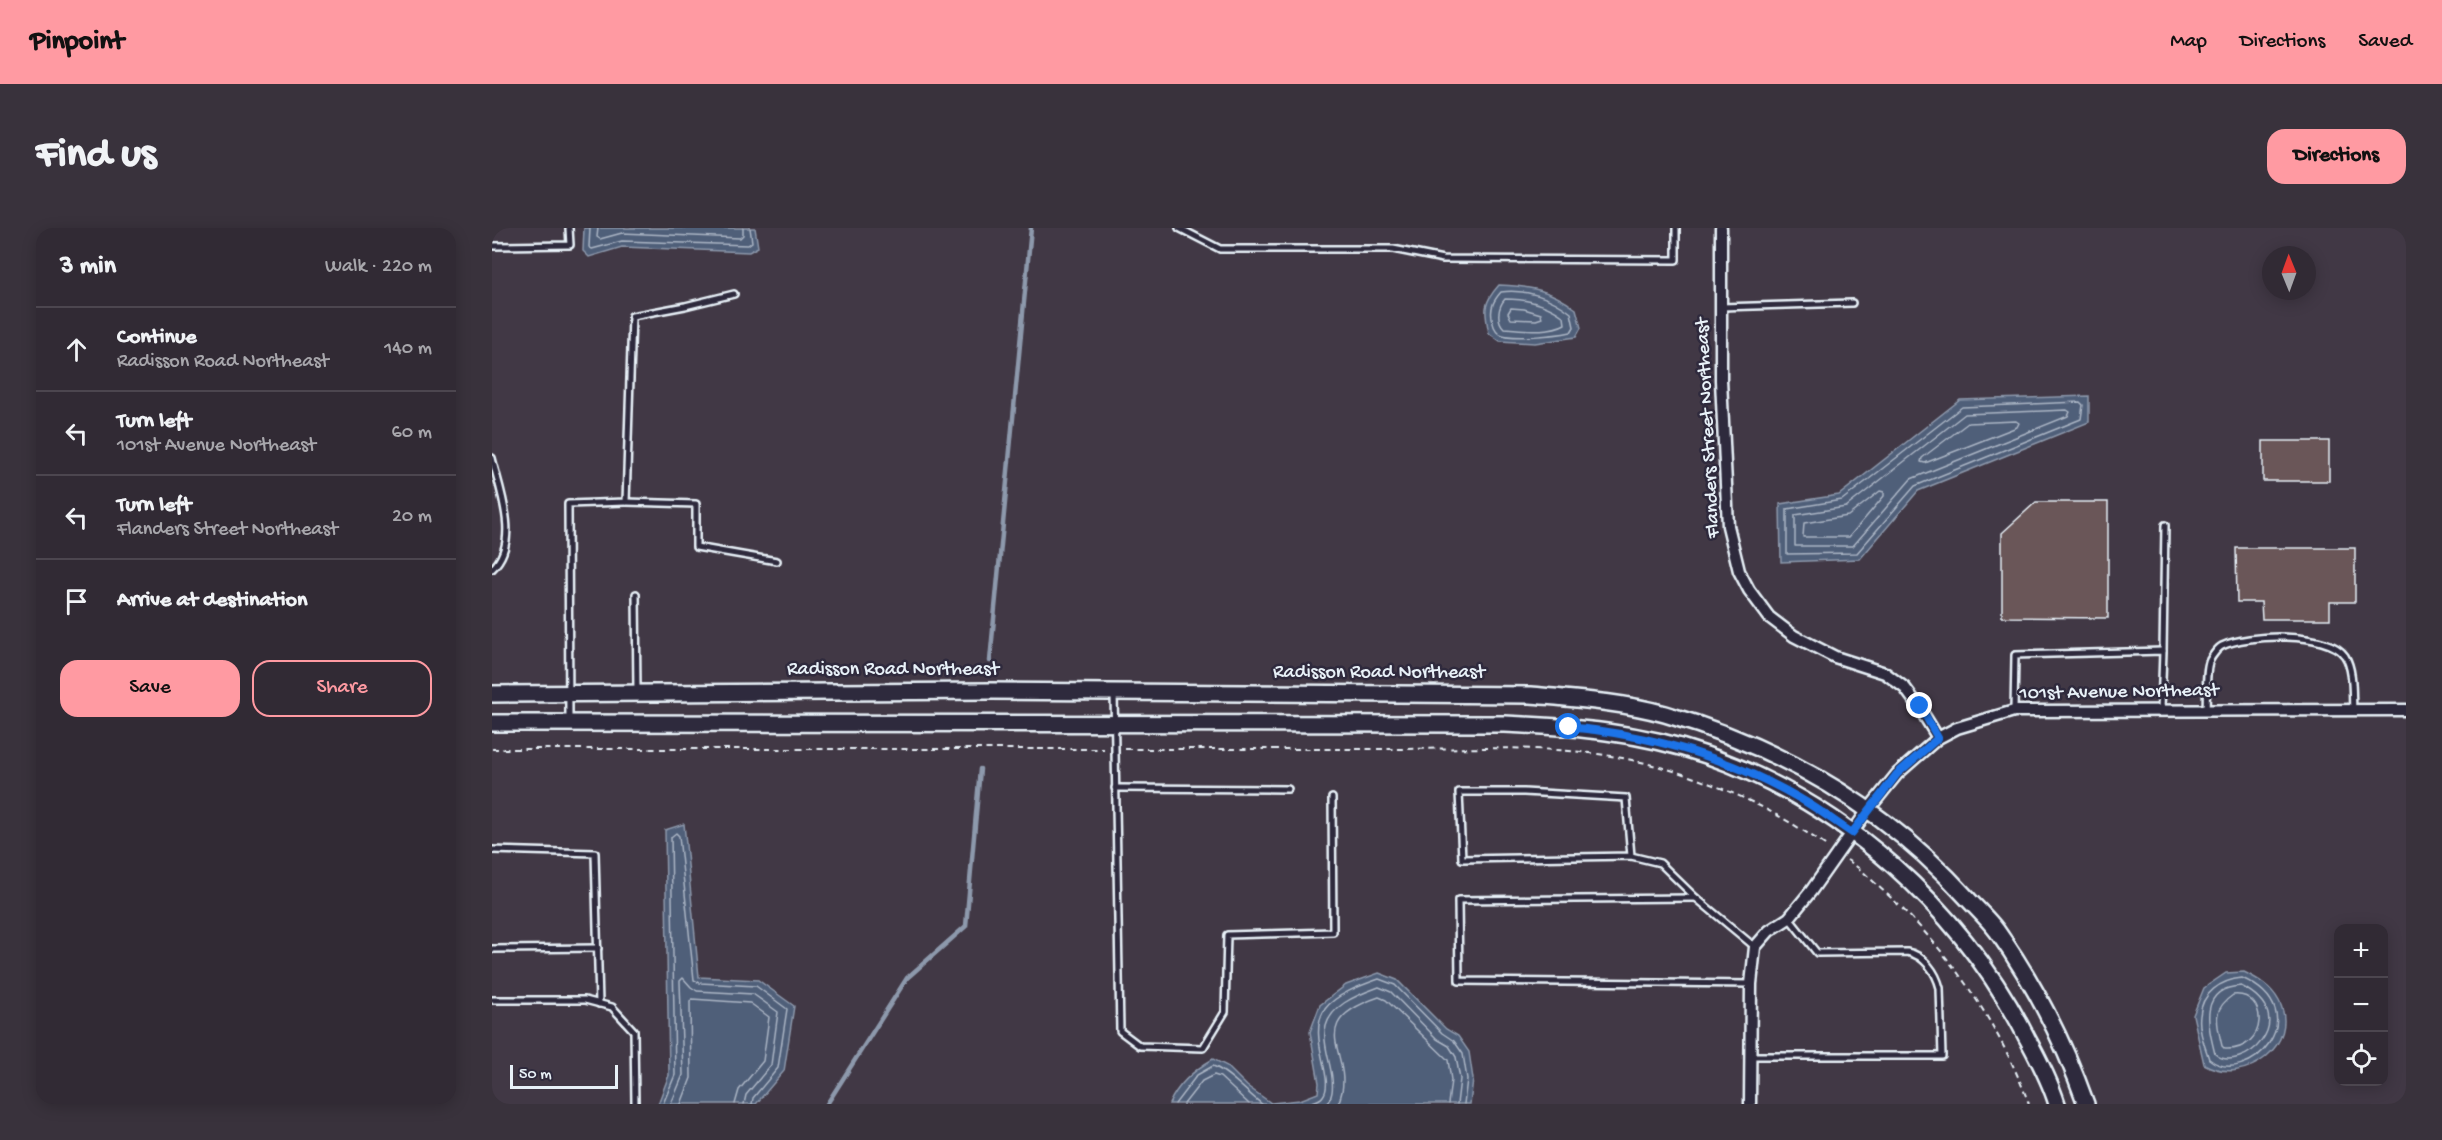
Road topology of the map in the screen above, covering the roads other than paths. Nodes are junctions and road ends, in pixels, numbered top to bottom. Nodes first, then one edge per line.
1 (569, 228) edge
2 (1179, 228) edge
3 (1676, 228) edge
4 (1721, 228) edge
5 (492, 246) edge
6 (734, 294) dead end
7 (1852, 303) dead end
8 (1721, 307) junction
9 (492, 458) edge
10 (626, 502) junction
11 (2165, 525) dead end
12 (777, 561) dead end
13 (492, 569) edge
14 (636, 594) dead end
15 (2163, 651) junction
16 (637, 692) junction
17 (1114, 692) junction
18 (568, 693) junction
19 (492, 694) edge
20 (2161, 710) junction
21 (2206, 710) junction
22 (2353, 710) junction
23 (2014, 711) junction
24 (2406, 711) edge
25 (492, 723) edge
26 (570, 723) junction
27 (1114, 724) junction
28 (1938, 738) junction
29 (1115, 788) junction
30 (1288, 789) dead end
31 (1332, 798) dead end
32 (1868, 810) junction
33 (1852, 833) junction
34 (492, 850) edge
35 (1631, 856) junction
36 (1696, 898) junction
37 (1789, 918) junction
38 (1755, 947) junction
39 (598, 948) junction
40 (492, 949) edge
41 (1751, 984) junction
42 (492, 1000) edge
43 (599, 1004) junction
44 (1750, 1056) junction
45 (636, 1104) edge
46 (1750, 1104) edge
47 (2057, 1104) edge
48 (2086, 1104) edge

1 - 5 lane
2 - 3 lane
4 - 8 street, Flanders Street Northeast
6 - 10 lane
7 - 8 lane
8 - 28 street, Flanders Street Northeast
9 - 13 lane
10 - 12 lane
10 - 18 lane
11 - 15 lane
14 - 16 lane
15 - 20 lane
15 - 23 lane
16 - 17 main road, Radisson Road Northeast
16 - 18 main road, Radisson Road Northeast
17 - 27 lane
17 - 32 main road, Radisson Road Northeast
18 - 19 main road, Radisson Road Northeast
18 - 26 lane
20 - 21 street, 101st Avenue Northeast
20 - 23 street, 101st Avenue Northeast
21 - 22 street, 101st Avenue Northeast
21 - 22 lane
22 - 24 street, 101st Avenue Northeast
23 - 28 street, 101st Avenue Northeast
25 - 26 main road
26 - 27 main road
27 - 29 lane
27 - 33 main road
28 - 32 street, 101st Avenue Northeast
29 - 30 lane
29 - 31 lane
32 - 33 street, 101st Avenue Northeast
32 - 48 main road, Radisson Road Northeast
33 - 37 street, 101st Avenue Northeast
33 - 47 main road
34 - 39 lane
35 - 35 lane
35 - 36 lane
36 - 38 lane
36 - 41 lane
37 - 38 street, 101st Avenue Northeast
37 - 44 lane
38 - 41 street
39 - 40 lane
39 - 43 lane
41 - 44 street
42 - 43 lane
43 - 45 lane
44 - 46 street

